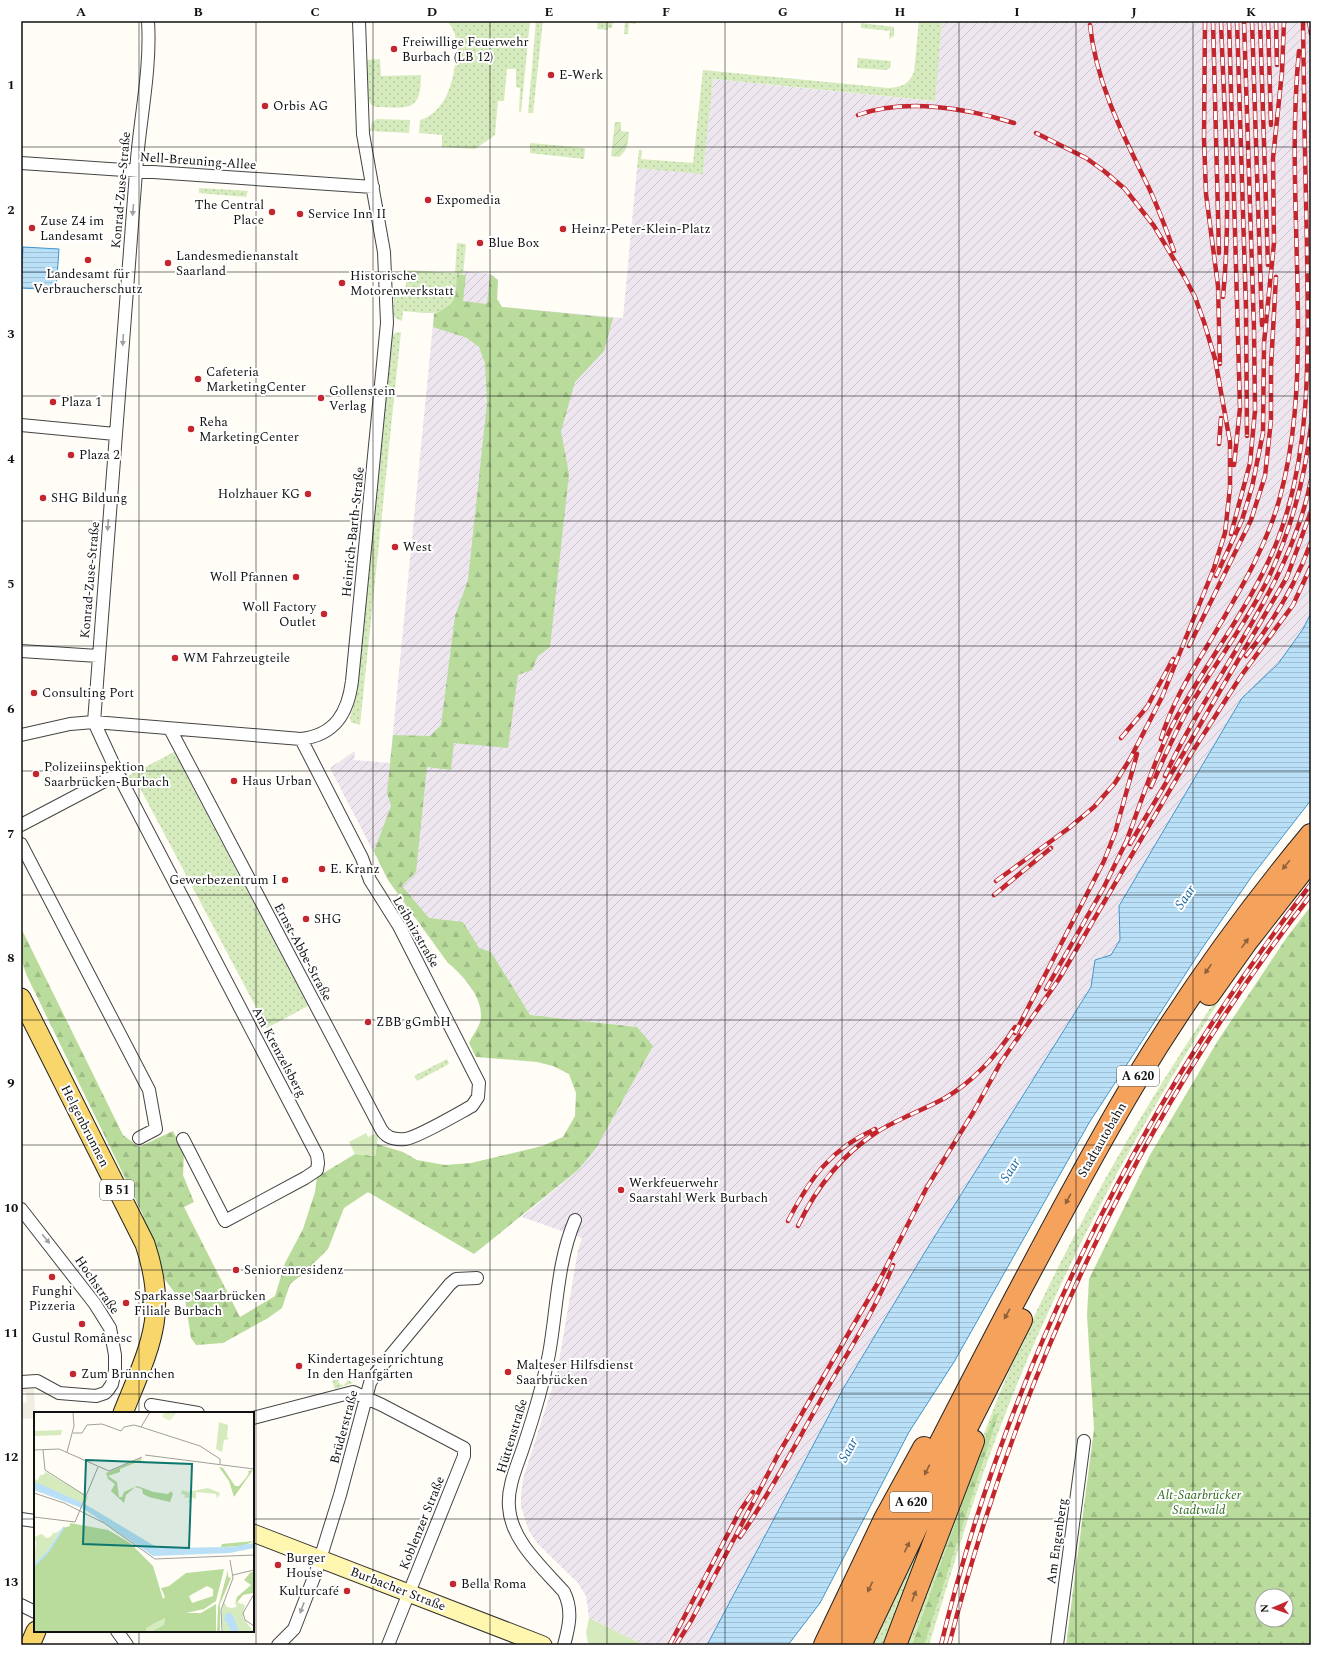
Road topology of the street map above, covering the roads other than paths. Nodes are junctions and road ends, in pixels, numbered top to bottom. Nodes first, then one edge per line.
1 (148, 21) edge
2 (359, 21) edge
3 (21, 163) edge
4 (136, 171) junction
5 (373, 187) junction
6 (21, 425) edge
7 (115, 434) junction
8 (21, 651) edge
9 (98, 656) junction
10 (94, 722) junction
11 (170, 729) junction
12 (21, 735) edge
13 (301, 739) junction
14 (118, 774) junction
15 (21, 824) edge
16 (1311, 835) edge
17 (21, 844) edge
18 (1311, 859) edge
19 (21, 998) edge
20 (439, 1124) joint
21 (139, 1138) dead end
22 (183, 1139) dead end
23 (21, 1209) edge
24 (576, 1220) dead end
25 (477, 1278) dead end
26 (989, 1364) junction
27 (21, 1382) edge
28 (366, 1397) junction
29 (151, 1405) dead end
30 (123, 1412) edge
31 (192, 1412) edge
32 (254, 1418) edge
33 (1084, 1441) dead end
34 (21, 1519) edge
35 (34, 1521) edge
36 (254, 1533) edge
37 (320, 1558) junction
38 (409, 1593) junction
39 (21, 1605) edge
40 (34, 1612) edge
41 (36, 1632) edge
42 (118, 1632) edge
43 (30, 1645) edge
44 (127, 1645) edge
45 (278, 1645) edge
46 (388, 1645) edge
47 (543, 1645) edge
48 (564, 1645) edge
49 (825, 1645) edge
50 (842, 1645) edge
51 (860, 1645) edge
52 (895, 1645) edge
53 (1057, 1645) edge

1 - 4 street, Konrad-Zuse-Straße
2 - 5 street, Heinrich-Barth-Straße
3 - 4 street, Nell-Breuning-Allee
4 - 5 street, Nell-Breuning-Allee
4 -> 7 street, Konrad-Zuse-Straße
5 - 13 street, Heinrich-Barth-Straße
6 - 7 street
7 -> 9 street, Konrad-Zuse-Straße
8 - 9 street, Konrad-Zuse-Straße
9 - 10 street, Konrad-Zuse-Straße
10 - 11 street, Heinrich-Barth-Straße
10 - 12 street, Heinrich-Barth-Straße
10 - 14 street, Am Krenzelsberg
11 - 13 street, Heinrich-Barth-Straße
11 - 20 street, Ernst-Abbe-Straße
13 - 20 street, Leibnizstraße
14 - 15 street
14 - 22 street, Am Krenzelsberg
16 -> 26 highway, Stadtautobahn / A 620
17 - 21 street
26 -> 18 highway, Stadtautobahn / A 620
19 - 30 main road, Helgenbrunnen / B 51
23 -> 27 street, Hochstraße
24 - 48 street, Hüttenstraße
25 - 28 street, Brüderstraße
26 - 49 highway
26 -> 50 highway, A 620
51 -> 26 highway, A 620
52 -> 26 highway
28 - 32 street
28 - 37 street, Brüderstraße
28 - 38 street, Koblenzer Straße
29 - 31 street
33 - 53 street, Am Engenberg
34 - 35 street
36 - 37 main road, Burbacher Straße
37 - 38 main road, Burbacher Straße
37 -> 45 street, Brüderstraße
38 - 46 street, Koblenzer Straße
38 - 47 main road, Burbacher Straße
39 - 40 street
41 - 43 main road
42 - 44 street

